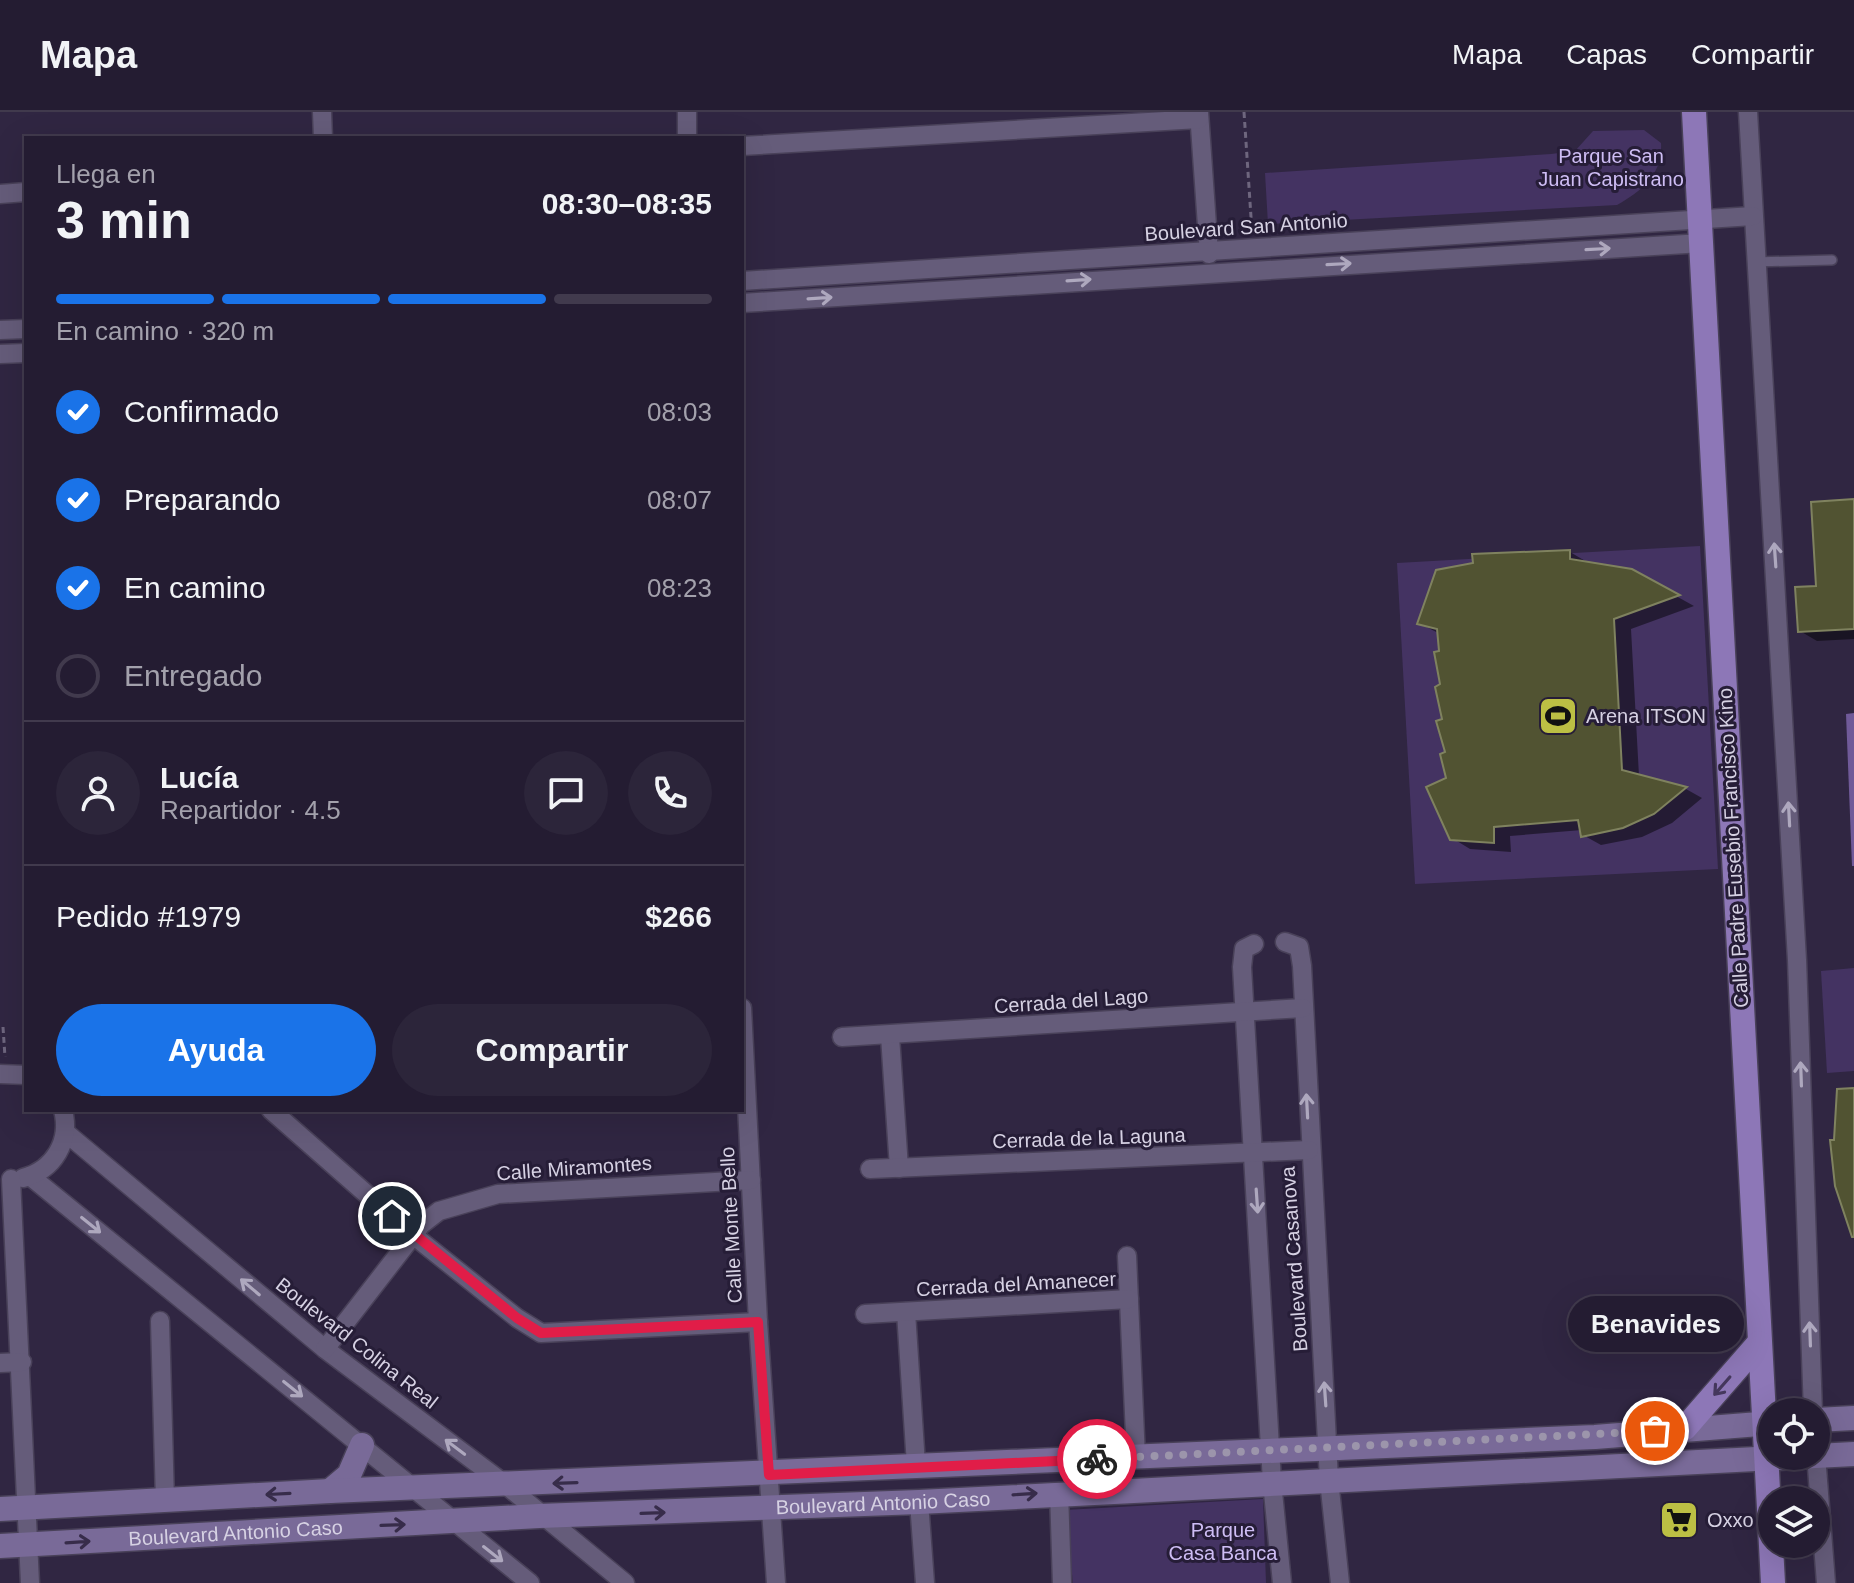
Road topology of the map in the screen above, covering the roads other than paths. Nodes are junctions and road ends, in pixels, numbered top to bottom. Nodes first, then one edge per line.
1 (322, 112) edge
2 (687, 112) edge
3 (1694, 112) edge
4 (1748, 112) edge
5 (1199, 115) edge
6 (323, 136) edge
7 (687, 136) edge
8 (744, 146) edge
9 (24, 192) edge
10 (0, 194) edge
11 (1753, 216) junction
12 (1700, 218) junction
13 (1702, 243) junction
14 (1279, 248) dead end
15 (1832, 260) dead end
16 (1210, 262) junction
17 (1754, 262) junction
18 (744, 281) edge
19 (744, 303) edge
20 (24, 329) edge
21 (0, 330) edge
22 (24, 353) edge
23 (0, 354) edge
24 (1285, 942) dead end
25 (1254, 944) dead end
26 (1303, 1008) junction
27 (1245, 1012) junction
28 (890, 1036) junction
29 (842, 1037) dead end
30 (744, 1059) edge
31 (3, 1074) edge
32 (24, 1075) edge
33 (63, 1112) edge
34 (273, 1112) edge
35 (65, 1132) junction
36 (1309, 1150) junction
37 (1254, 1153) junction
38 (899, 1168) junction
39 (870, 1169) dead end
40 (30, 1176) junction
41 (5, 1178) edge
42 (751, 1180) junction
43 (413, 1235) junction
44 (1127, 1256) dead end
45 (1129, 1299) junction
46 (906, 1312) junction
47 (865, 1314) dead end
48 (160, 1321) dead end
49 (758, 1322) junction
50 (1759, 1343) junction
51 (325, 1349) junction
52 (22, 1362) junction
53 (0, 1363) edge
54 (1764, 1398) edge
55 (1812, 1398) edge
56 (1854, 1418) edge
57 (1830, 1419) edge
58 (1758, 1424) edge
59 (1685, 1428) junction
60 (1595, 1437) junction
61 (1462, 1443) junction
62 (362, 1445) junction
63 (1328, 1449) junction
64 (1272, 1451) junction
65 (1854, 1454) edge
66 (1830, 1455) edge
67 (1136, 1458) junction
68 (1758, 1459) edge
69 (916, 1465) junction
70 (1596, 1468) junction
71 (1767, 1470) edge
72 (1817, 1470) edge
73 (1465, 1474) junction
74 (769, 1475) junction
75 (1329, 1480) junction
76 (1272, 1482) junction
77 (506, 1485) junction
78 (413, 1488) junction
79 (330, 1491) junction
80 (1059, 1492) junction
81 (165, 1501) junction
82 (919, 1502) junction
83 (28, 1507) junction
84 (770, 1508) junction
85 (0, 1509) edge
86 (539, 1516) junction
87 (453, 1523) junction
88 (29, 1545) junction
89 (0, 1546) edge
90 (30, 1583) edge
91 (530, 1583) edge
92 (625, 1583) edge
93 (776, 1583) edge
94 (925, 1583) edge
95 (1062, 1583) edge
96 (1282, 1583) edge
97 (1340, 1583) edge
98 (1773, 1583) edge
99 (1826, 1583) edge

1 - 6 street
2 - 7 street
3 - 12 main road, Calle Padre Eusebio Francisco Kino
4 - 11 street
5 - 8 street
5 - 16 street
9 - 10 street
11 - 12 street, Boulevard San Antonio
11 - 17 street
12 - 13 main road, Calle Padre Eusebio Francisco Kino
12 - 16 street, Boulevard San Antonio
16 -> 13 street, Boulevard San Antonio
13 - 50 main road, Calle Padre Eusebio Francisco Kino
14 - 16 street
15 - 17 lane
16 - 18 street, Boulevard San Antonio
19 -> 16 street, Boulevard San Antonio
55 -> 17 street
20 - 21 street
22 - 23 street
24 - 26 street, Boulevard Casanova
25 - 27 street, Boulevard Casanova
26 - 27 street, Cerrada del Lago
36 -> 26 street, Boulevard Casanova
27 - 28 street, Cerrada del Lago
27 - 37 street, Boulevard Casanova
28 - 29 street, Cerrada del Lago
28 - 38 street
30 - 42 street, Calle Monte Bello
31 - 32 street
33 - 35 street
34 - 43 street
35 - 40 street
51 -> 35 street, Boulevard Colina Real
36 - 37 street, Cerrada de la Laguna
63 -> 36 street, Boulevard Casanova
37 - 38 street, Cerrada de la Laguna
37 -> 64 street, Boulevard Casanova
38 - 39 street, Cerrada de la Laguna
40 - 41 street
40 -> 62 street
41 - 52 street
42 - 43 street, Calle Miramontes
42 - 49 street, Calle Monte Bello
43 - 49 street
43 - 51 street, Calle Miramontes
44 - 45 street
45 - 46 street, Cerrada del Amanecer
45 - 67 street
46 - 47 street, Cerrada del Amanecer
46 - 69 street, Cerrada del Amanecer
48 - 81 street
49 - 74 street, Calle Monte Bello
50 - 54 main road, Calle Padre Eusebio Francisco Kino
50 -> 59 main road
77 -> 51 street, Boulevard Colina Real
52 - 53 street
52 - 83 street
56 - 57 main road
58 - 59 main road, Boulevard Antonio Caso
59 - 60 main road, Boulevard Antonio Caso
60 - 61 main road, Boulevard Antonio Caso
60 - 70 main road
61 - 63 main road, Boulevard Antonio Caso
61 - 73 main road
62 - 78 street
62 - 79 main road
63 - 64 main road, Boulevard Antonio Caso
63 - 75 street, Boulevard Casanova
64 - 67 main road, Boulevard Antonio Caso
64 - 76 street, Boulevard Casanova
65 - 66 main road, Boulevard Antonio Caso
67 - 69 main road, Boulevard Antonio Caso
68 - 70 main road, Boulevard Antonio Caso
69 - 74 main road, Boulevard Antonio Caso
70 - 73 main road, Boulevard Antonio Caso
71 - 98 main road, Calle Padre Eusebio Francisco Kino
72 - 99 street
73 - 75 main road, Boulevard Antonio Caso
74 -> 77 main road, Boulevard Antonio Caso
74 - 84 street, Calle Monte Bello
75 - 76 main road, Boulevard Antonio Caso
75 - 97 street, Boulevard Casanova
76 - 80 main road, Boulevard Antonio Caso
76 - 96 street, Boulevard Casanova
77 - 78 main road, Boulevard Antonio Caso
77 - 86 street, Boulevard Colina Real
78 - 79 main road, Boulevard Antonio Caso
78 - 87 street
79 -> 81 main road, Boulevard Antonio Caso
82 -> 80 main road, Boulevard Antonio Caso
80 - 95 street
81 - 83 main road, Boulevard Antonio Caso
82 - 84 main road, Boulevard Antonio Caso
82 - 94 street
83 - 85 main road, Boulevard Antonio Caso
83 - 88 street
86 -> 84 main road, Boulevard Antonio Caso
84 - 93 street, Calle Monte Bello
86 - 87 main road, Boulevard Antonio Caso
86 - 92 street, Boulevard Colina Real
88 -> 87 main road, Boulevard Antonio Caso
87 -> 91 street
88 - 89 main road, Boulevard Antonio Caso
88 - 90 street

